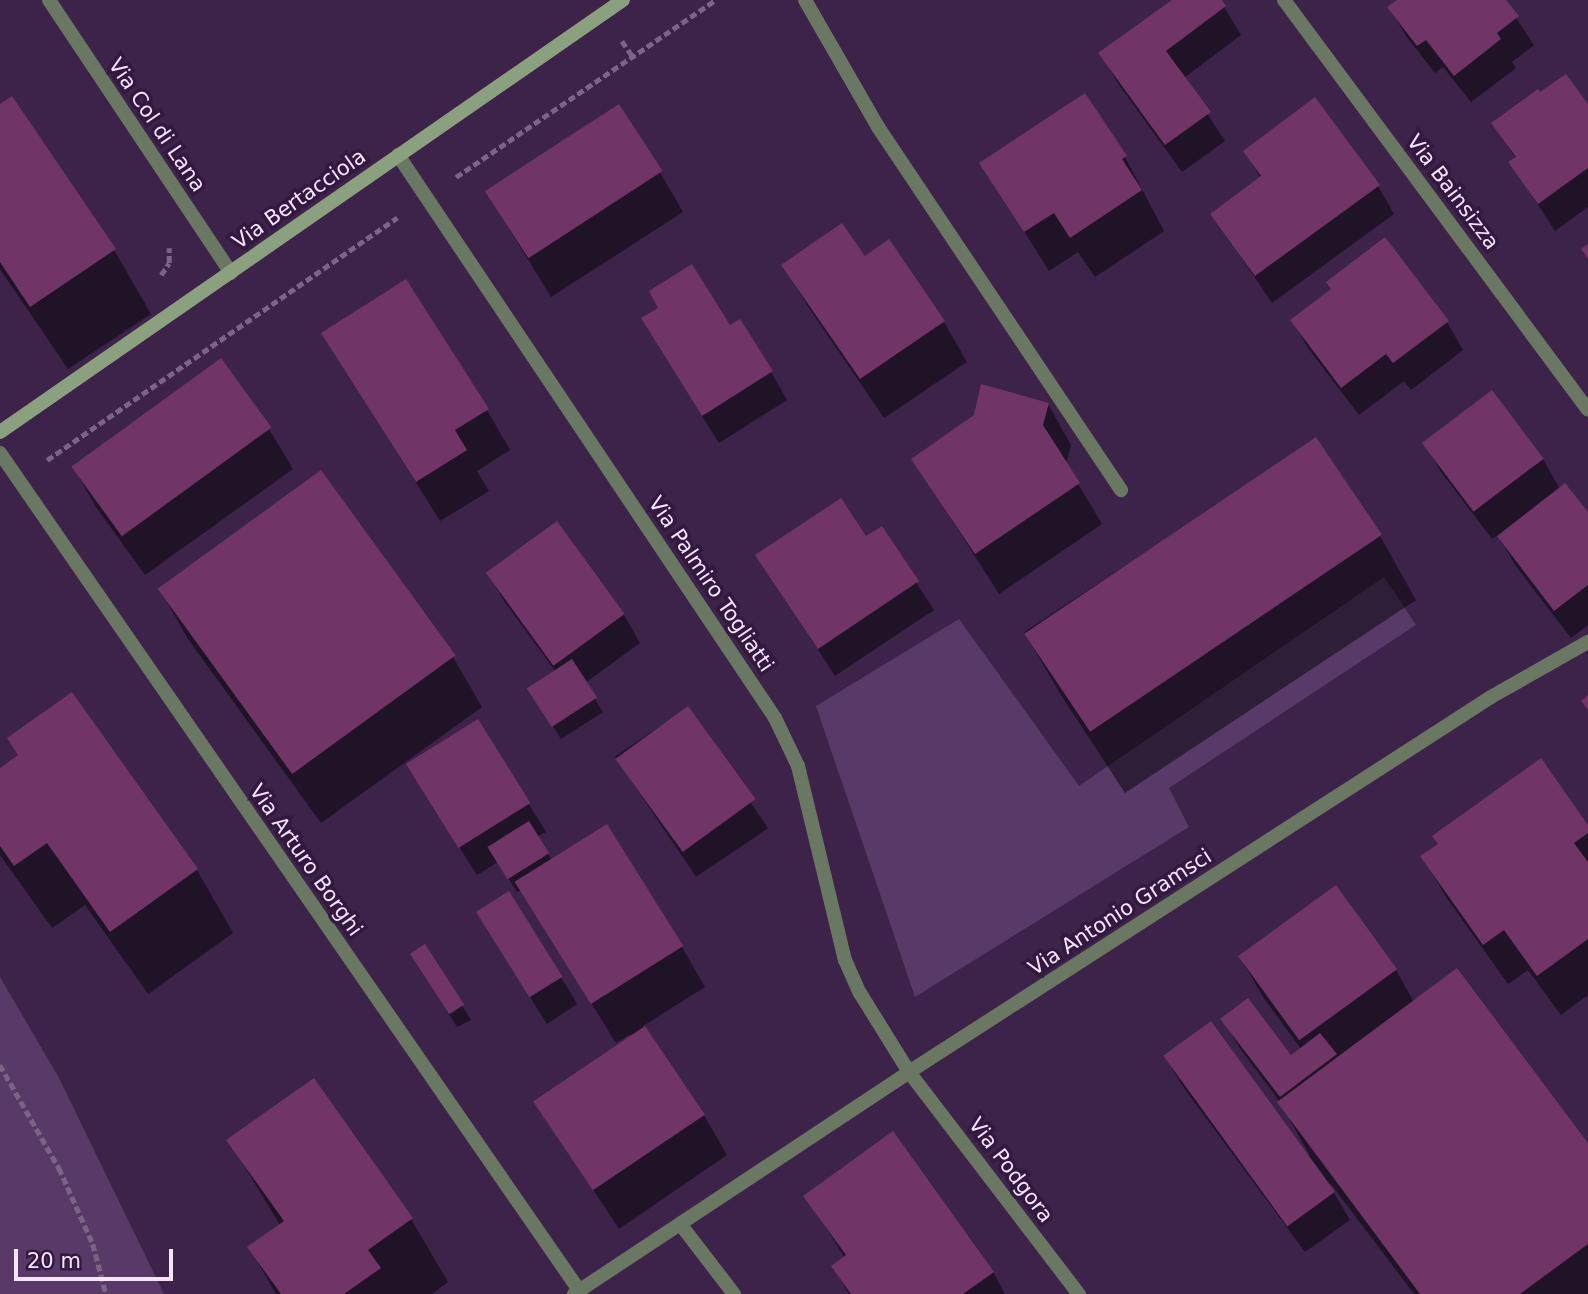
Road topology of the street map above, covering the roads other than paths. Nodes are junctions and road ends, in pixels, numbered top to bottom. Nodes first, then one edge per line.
1 (49, 0) edge
2 (623, 0) edge
3 (806, 0) edge
4 (1284, 0) edge
5 (398, 155) junction
6 (231, 273) junction
7 (1588, 410) edge
8 (0, 432) edge
9 (0, 453) edge
10 (1121, 490) dead end
11 (1588, 642) edge
12 (909, 1072) junction
13 (681, 1225) junction
14 (577, 1292) edge
15 (734, 1294) edge
16 (1079, 1294) edge

1 - 6 street, Via Col di Lana
2 - 5 street, Via Bertacciola
3 - 10 street
4 - 7 street, Via Bainsizza
5 - 6 street, Via Bertacciola
5 - 12 street, Via Palmiro Togliatti
6 - 8 street, Via Bertacciola
9 - 14 street, Via Arturo Borghi
11 - 12 street, Via Antonio Gramsci
12 - 13 street, Via Antonio Gramsci
12 - 16 street, Via Podgora
13 - 14 street, Via Antonio Gramsci
13 - 15 street

